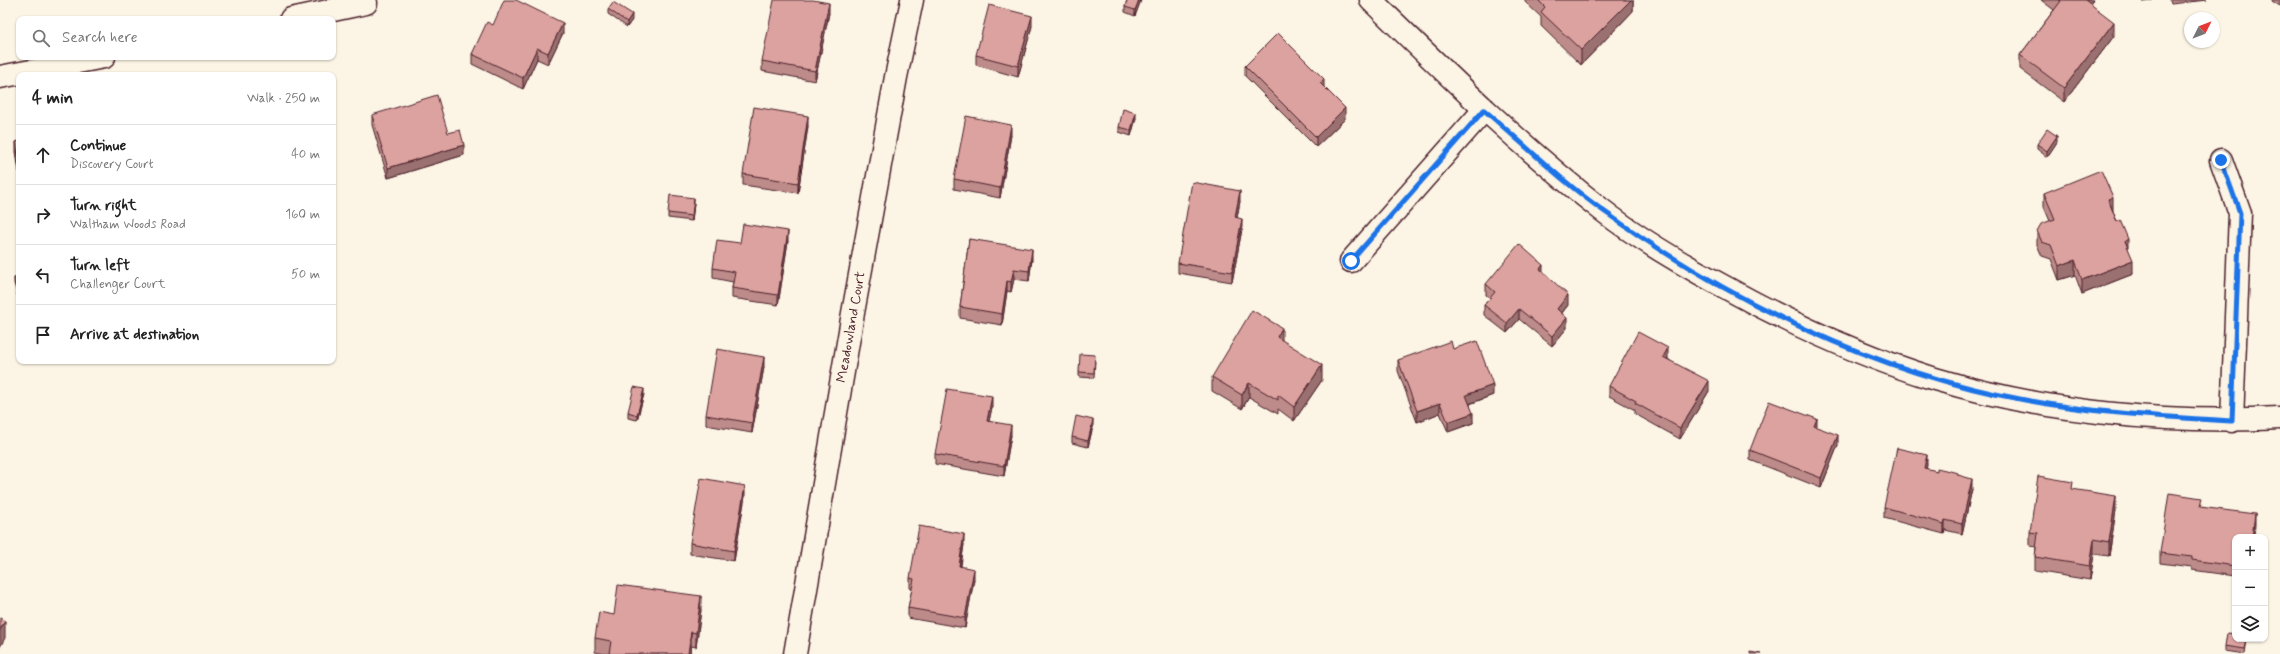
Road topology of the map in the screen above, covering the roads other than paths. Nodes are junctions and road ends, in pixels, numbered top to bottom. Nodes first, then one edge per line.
1 (912, 0) edge
2 (1371, 0) edge
3 (366, 3) dead end
4 (304, 16) edge
5 (88, 60) edge
6 (26, 72) edge
7 (16, 74) edge
8 (0, 77) edge
9 (1484, 110) junction
10 (2221, 160) dead end
11 (1351, 261) dead end
12 (2280, 418) edge
13 (2232, 421) junction
14 (795, 654) edge

1 - 14 street, Meadowland Court
2 - 9 street
3 - 4 street
5 - 6 street
7 - 8 street
9 - 11 street
9 - 13 street
10 - 13 street
12 - 13 street

